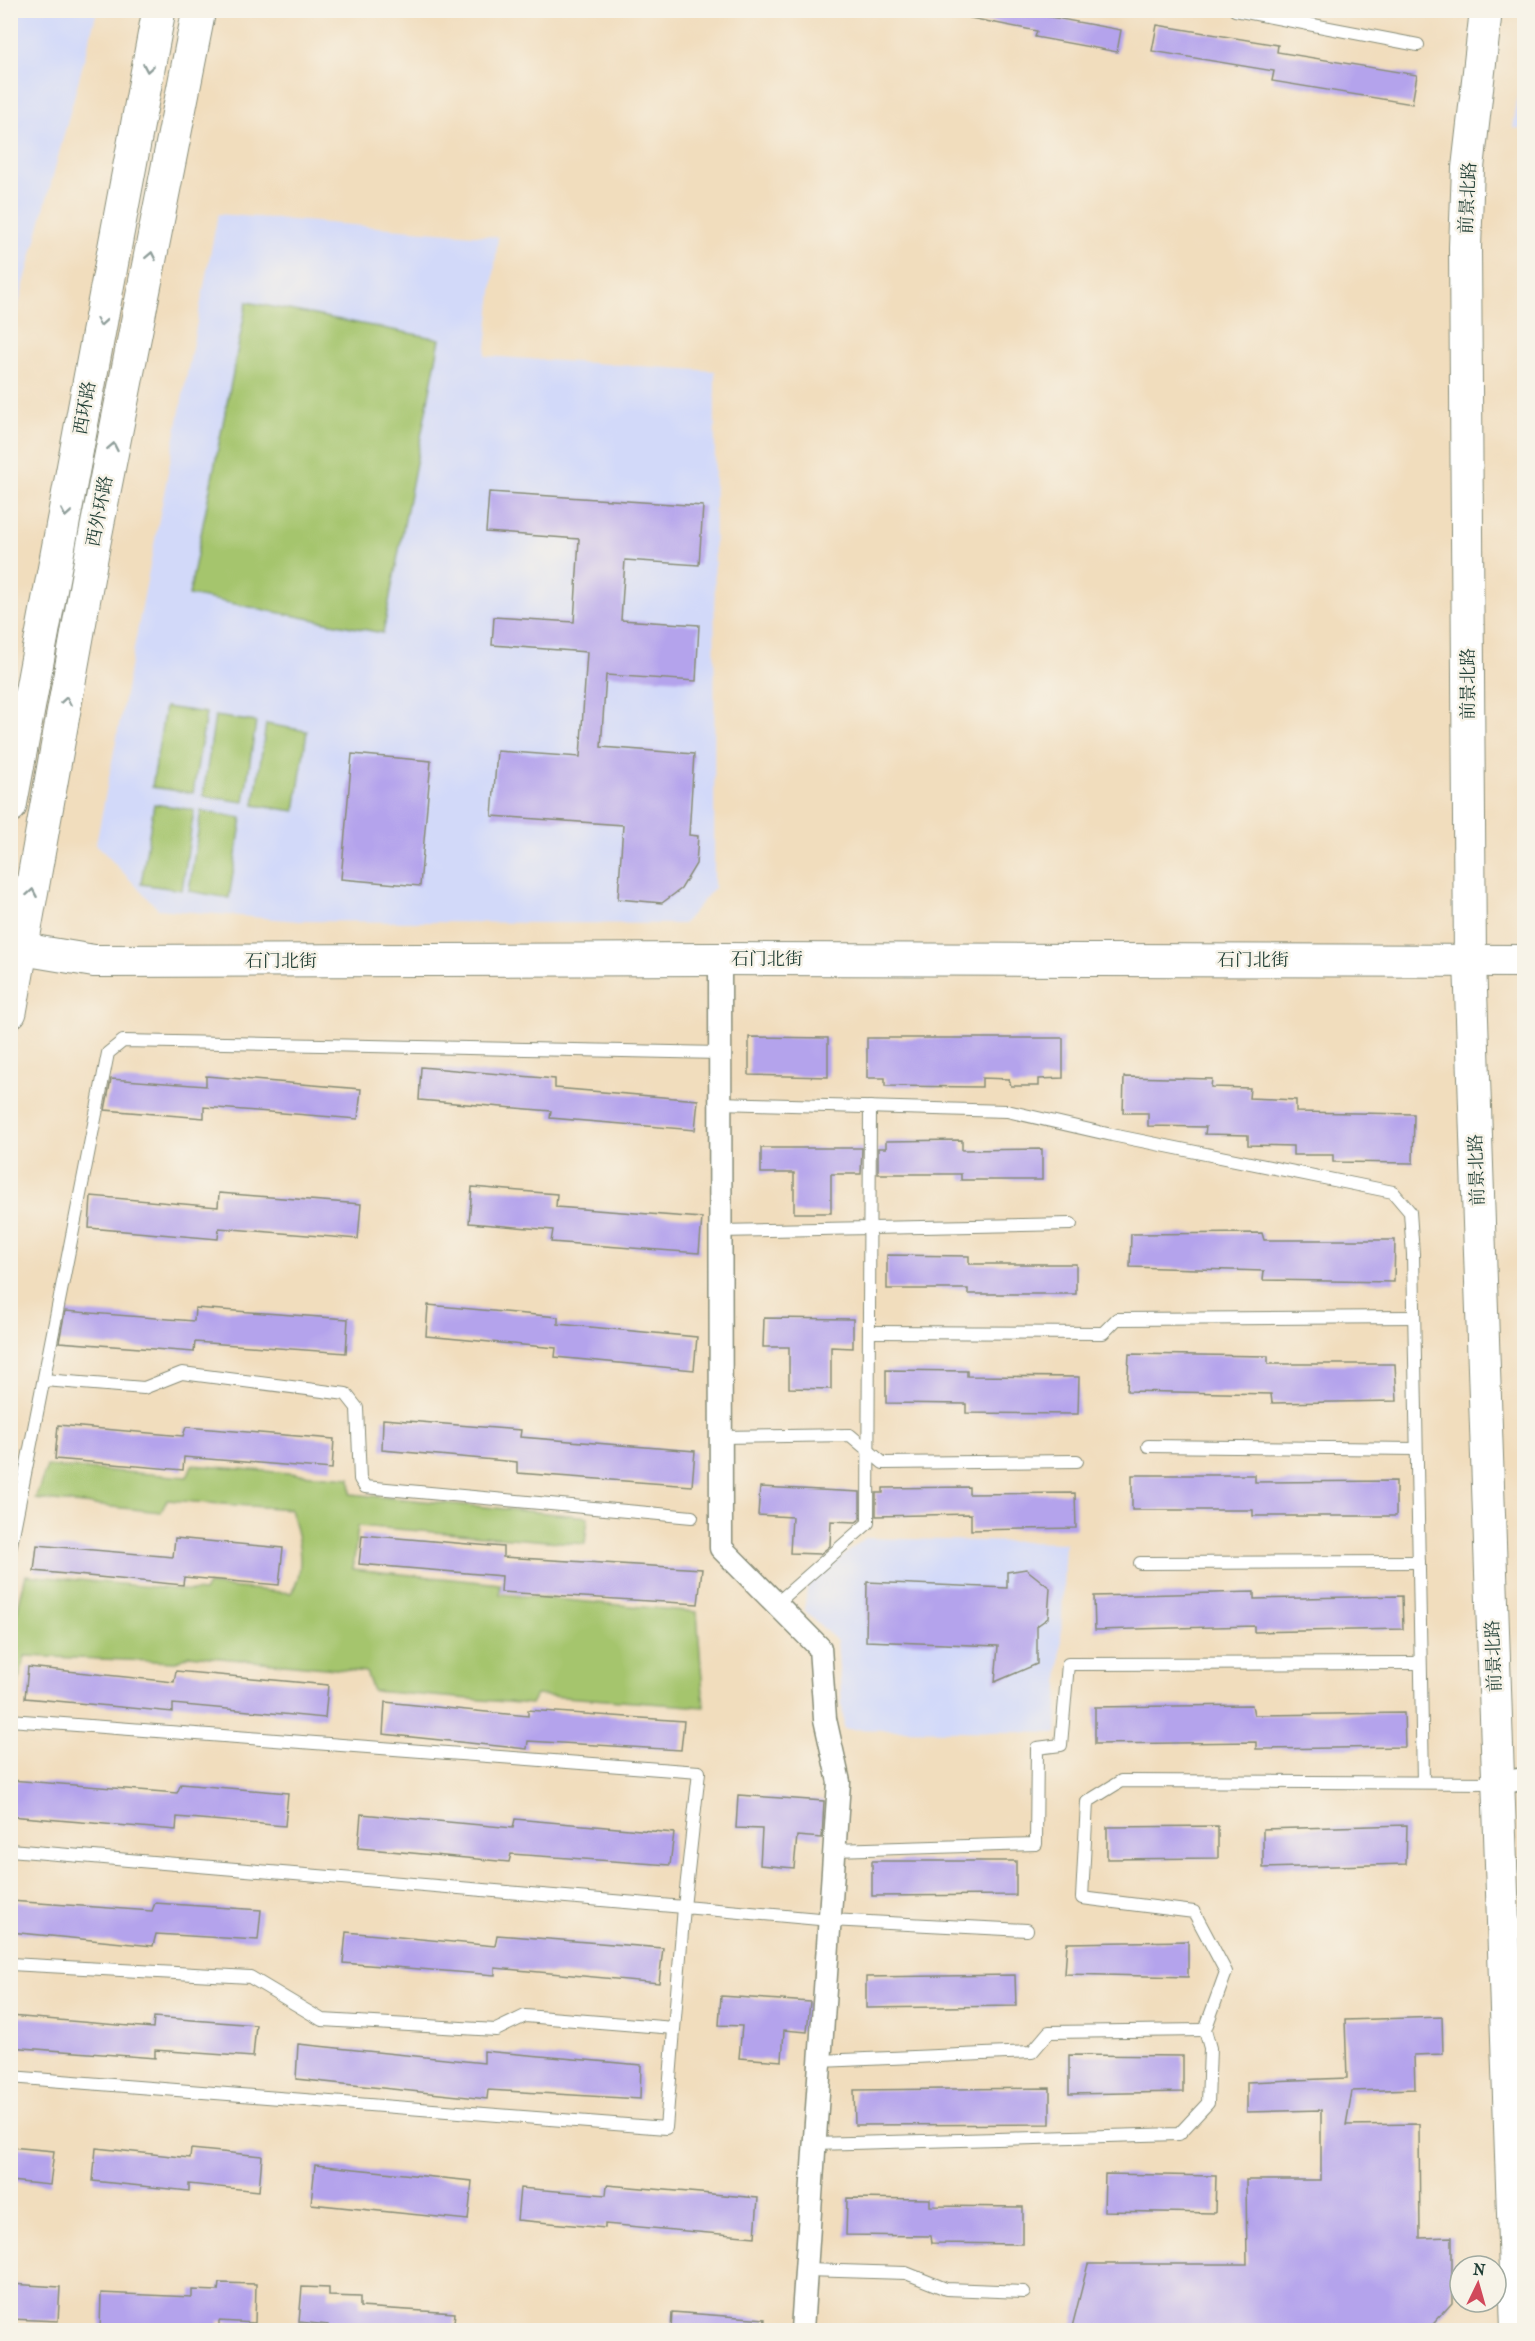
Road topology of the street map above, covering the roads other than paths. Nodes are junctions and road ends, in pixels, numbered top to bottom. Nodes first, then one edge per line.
1 (159, 10) edge
2 (199, 10) edge
3 (1235, 10) edge
4 (1486, 10) edge
5 (1418, 45) dead end
6 (10, 806) edge
7 (16, 949) edge
8 (720, 959) junction
9 (1470, 961) junction
10 (1524, 961) edge
11 (10, 1012) edge
12 (720, 1053) junction
13 (720, 1103) junction
14 (870, 1107) junction
15 (1071, 1224) dead end
16 (870, 1228) junction
17 (720, 1231) junction
18 (1414, 1317) junction
19 (869, 1332) junction
20 (44, 1380) junction
21 (721, 1437) junction
22 (1148, 1446) dead end
23 (1416, 1449) junction
24 (869, 1451) junction
25 (1077, 1461) dead end
26 (692, 1517) dead end
27 (10, 1550) edge
28 (1419, 1562) junction
29 (1140, 1563) dead end
30 (776, 1604) junction
31 (1420, 1663) junction
32 (10, 1720) edge
33 (1511, 1781) edge
34 (1423, 1782) junction
35 (10, 1850) edge
36 (834, 1850) junction
37 (684, 1907) junction
38 (830, 1920) junction
39 (1027, 1930) dead end
40 (10, 1964) edge
41 (674, 2028) junction
42 (1205, 2030) junction
43 (820, 2061) junction
44 (10, 2077) edge
45 (814, 2144) junction
46 (806, 2270) junction
47 (1024, 2292) dead end
48 (802, 2331) edge
49 (1517, 2331) edge

1 -> 6 main road, 西环路
7 -> 2 main road, 西外环路
3 - 5 lane
4 - 9 street, 前景北路
7 - 8 street, 石门北街
7 - 11 main road, 西外环路
8 - 9 street, 石门北街
8 - 12 street
9 - 10 street, 石门北街
9 - 33 street, 前景北路
12 - 13 street
12 - 20 lane
13 - 14 lane
13 - 17 street
14 - 16 lane
14 - 18 lane
15 - 16 lane
16 - 17 lane
16 - 19 lane
17 - 21 street
18 - 19 lane
18 - 23 lane
19 - 24 lane
20 - 26 lane
20 - 27 lane
21 - 24 lane
21 - 30 street
22 - 23 lane
23 - 28 lane
24 - 25 lane
24 - 30 lane
28 - 29 lane
28 - 31 lane
30 - 36 street
31 - 34 lane
31 - 36 lane
32 - 37 lane
33 - 34 lane
33 - 49 street, 前景北路
34 - 42 lane
35 - 37 lane
36 - 38 street
37 - 38 lane
37 - 41 lane
38 - 39 lane
38 - 43 street
40 - 41 lane
41 - 44 lane
42 - 43 lane
42 - 45 lane
43 - 45 street
45 - 46 street
46 - 47 lane
46 - 48 street

